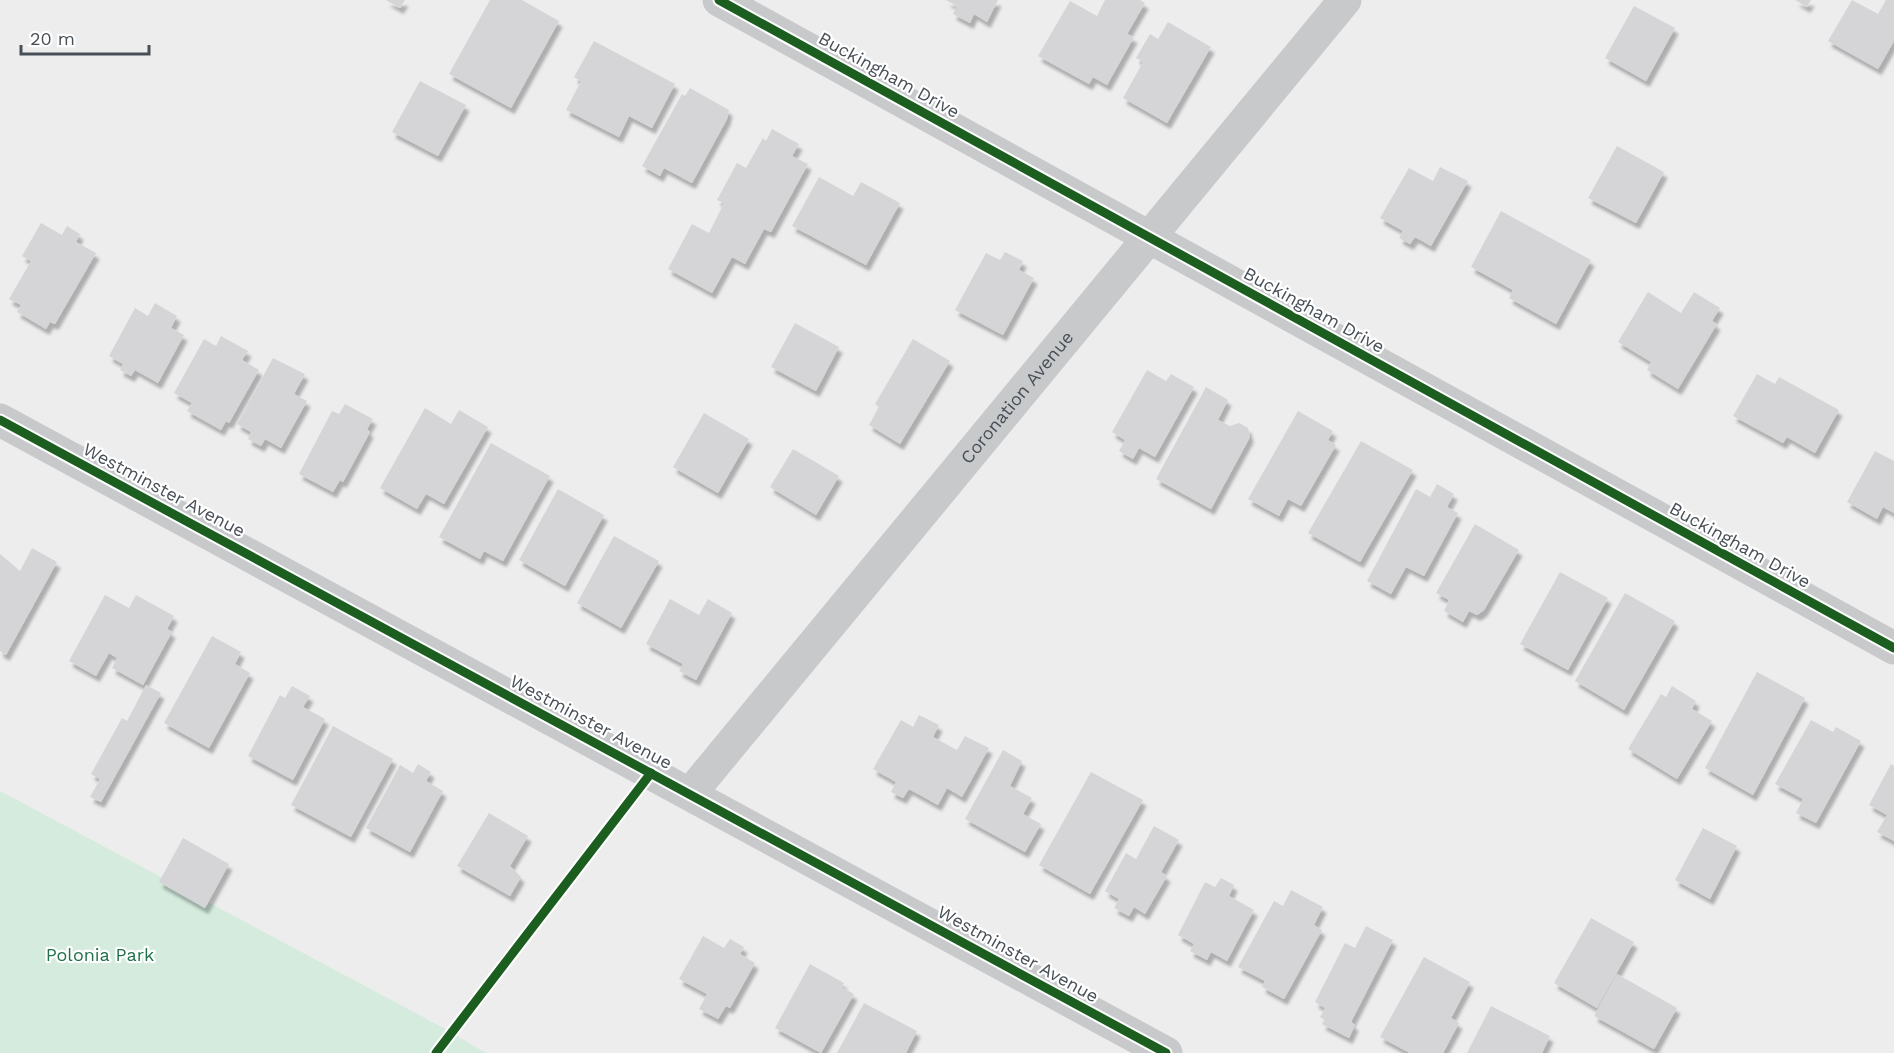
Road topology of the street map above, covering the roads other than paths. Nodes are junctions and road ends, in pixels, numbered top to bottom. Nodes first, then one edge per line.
1 (719, 0) edge
2 (1345, 0) edge
3 (1149, 238) junction
4 (0, 420) edge
5 (1894, 648) edge
6 (690, 794) junction
7 (1166, 1053) edge

1 - 3 street, Buckingham Drive
2 - 3 street, Coronation Avenue
3 - 5 street, Buckingham Drive
3 - 6 street, Coronation Avenue
4 - 6 street, Westminster Avenue
6 - 7 street, Westminster Avenue

